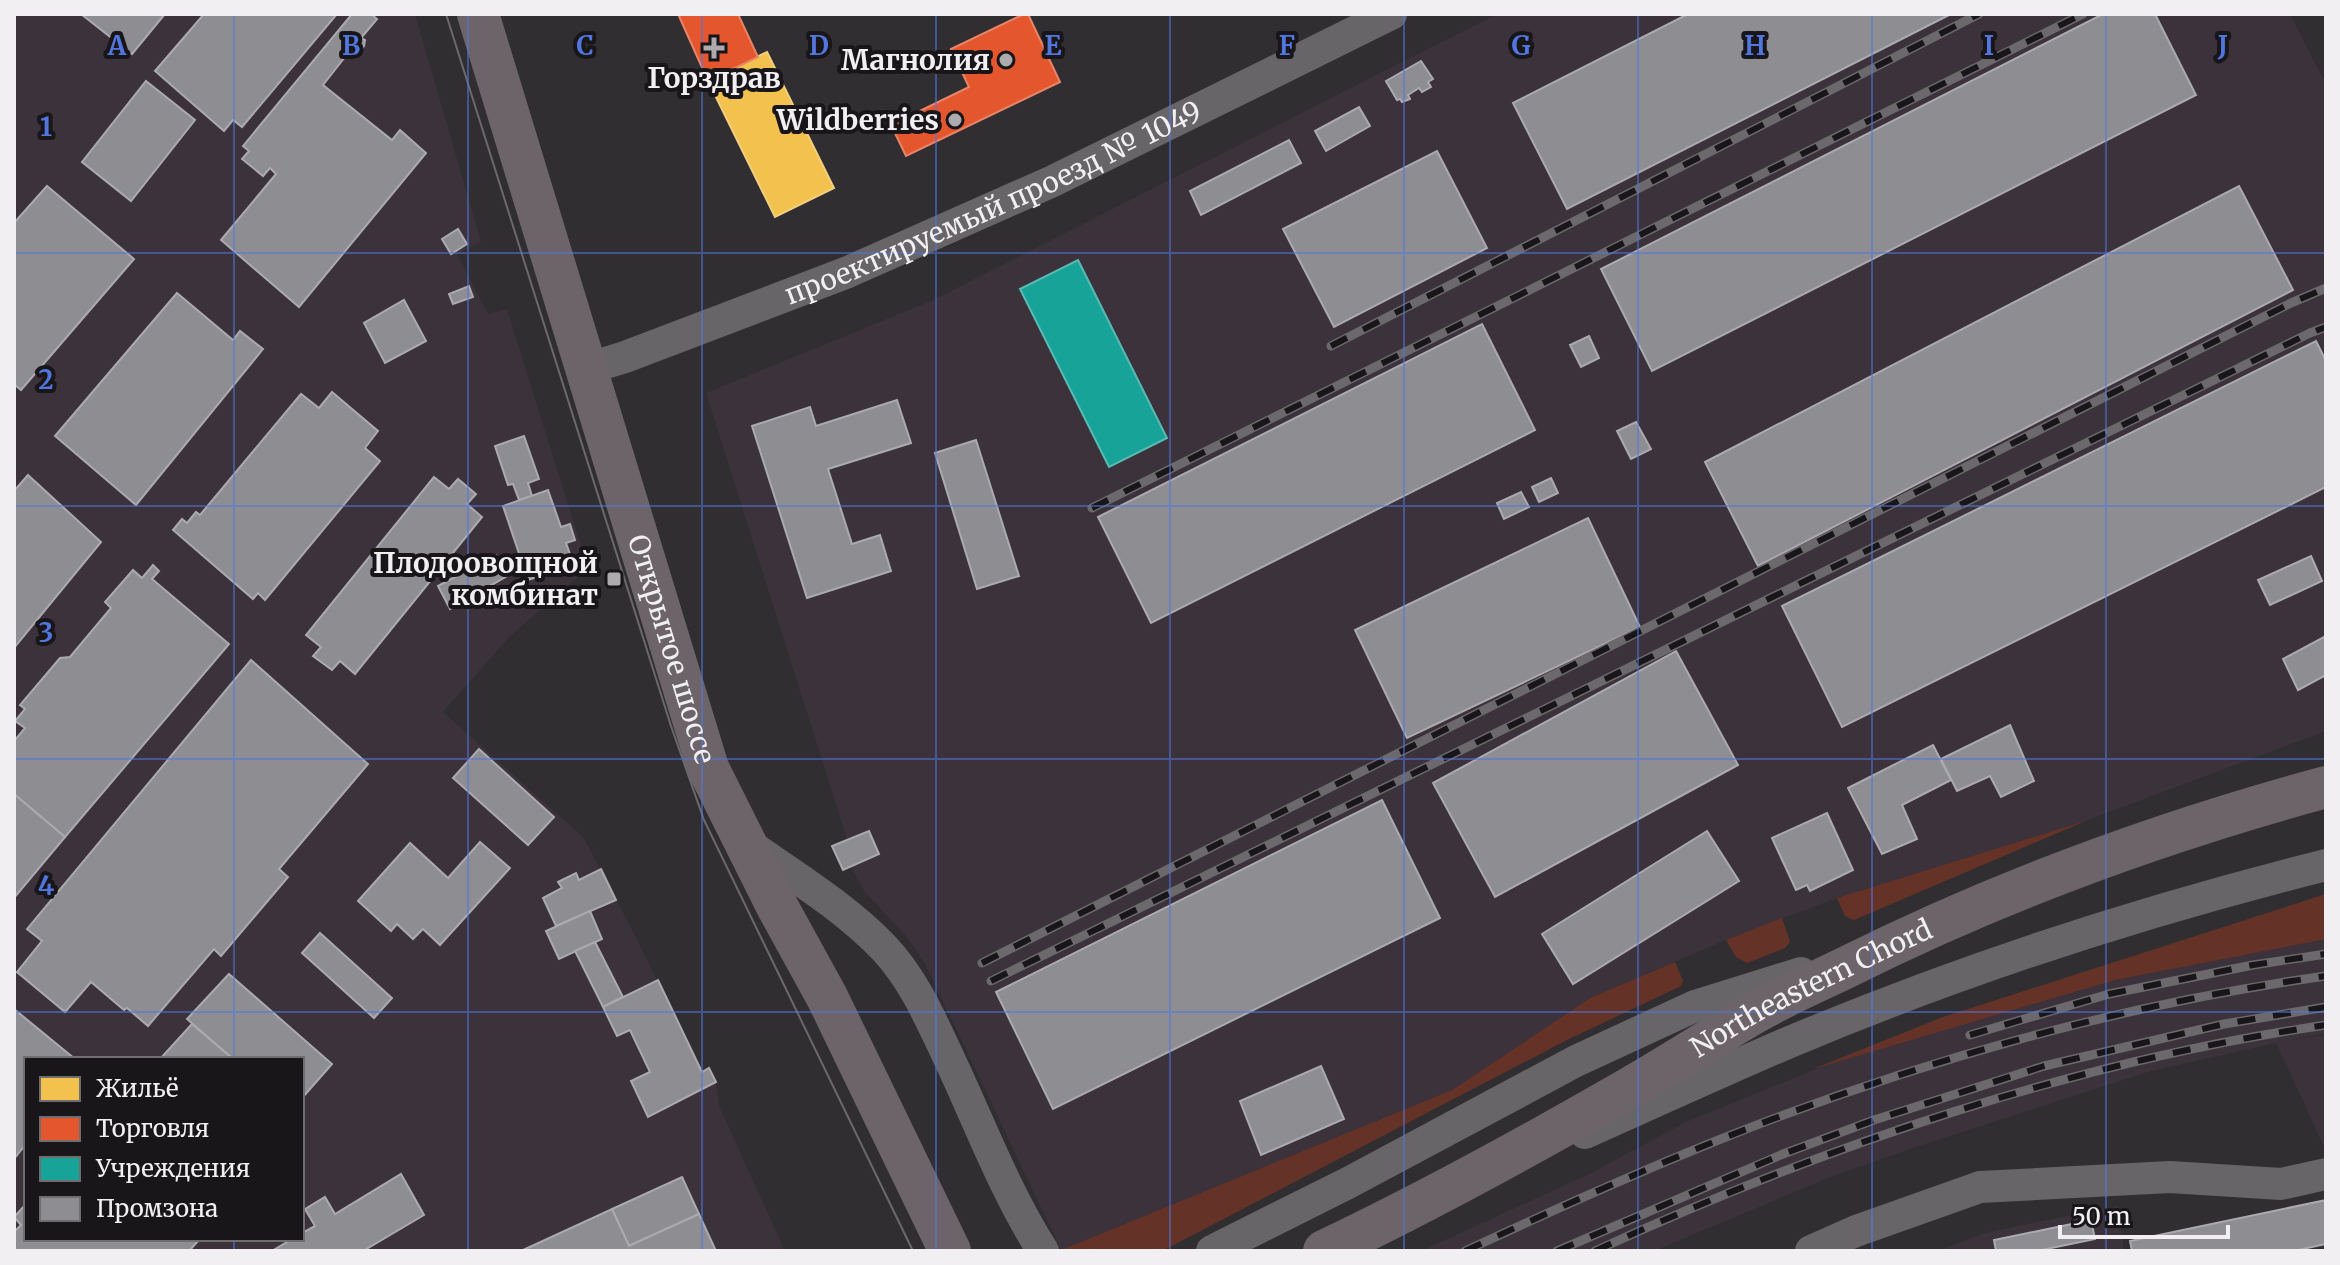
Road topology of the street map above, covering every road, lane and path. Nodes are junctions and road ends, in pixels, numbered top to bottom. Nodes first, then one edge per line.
1 (478, 14) edge
2 (1391, 14) edge
3 (586, 369) junction
4 (2326, 787) edge
5 (745, 842) junction
6 (2326, 865) edge
7 (1888, 946) junction
8 (2326, 1174) edge
9 (950, 1251) edge
10 (1043, 1251) edge
11 (1212, 1251) edge
12 (1324, 1251) edge
13 (1332, 1251) edge
14 (1811, 1251) edge

1 - 3 main road, Открытое шоссе
2 - 3 street, проектируемый проезд № 1049
3 - 5 main road, Открытое шоссе
4 - 7 main road, Northeastern Chord
5 - 9 main road, Открытое шоссе
5 - 10 street
6 - 13 street, Northeastern Chord
7 - 11 street
7 - 12 main road, Northeastern Chord
8 - 14 street

